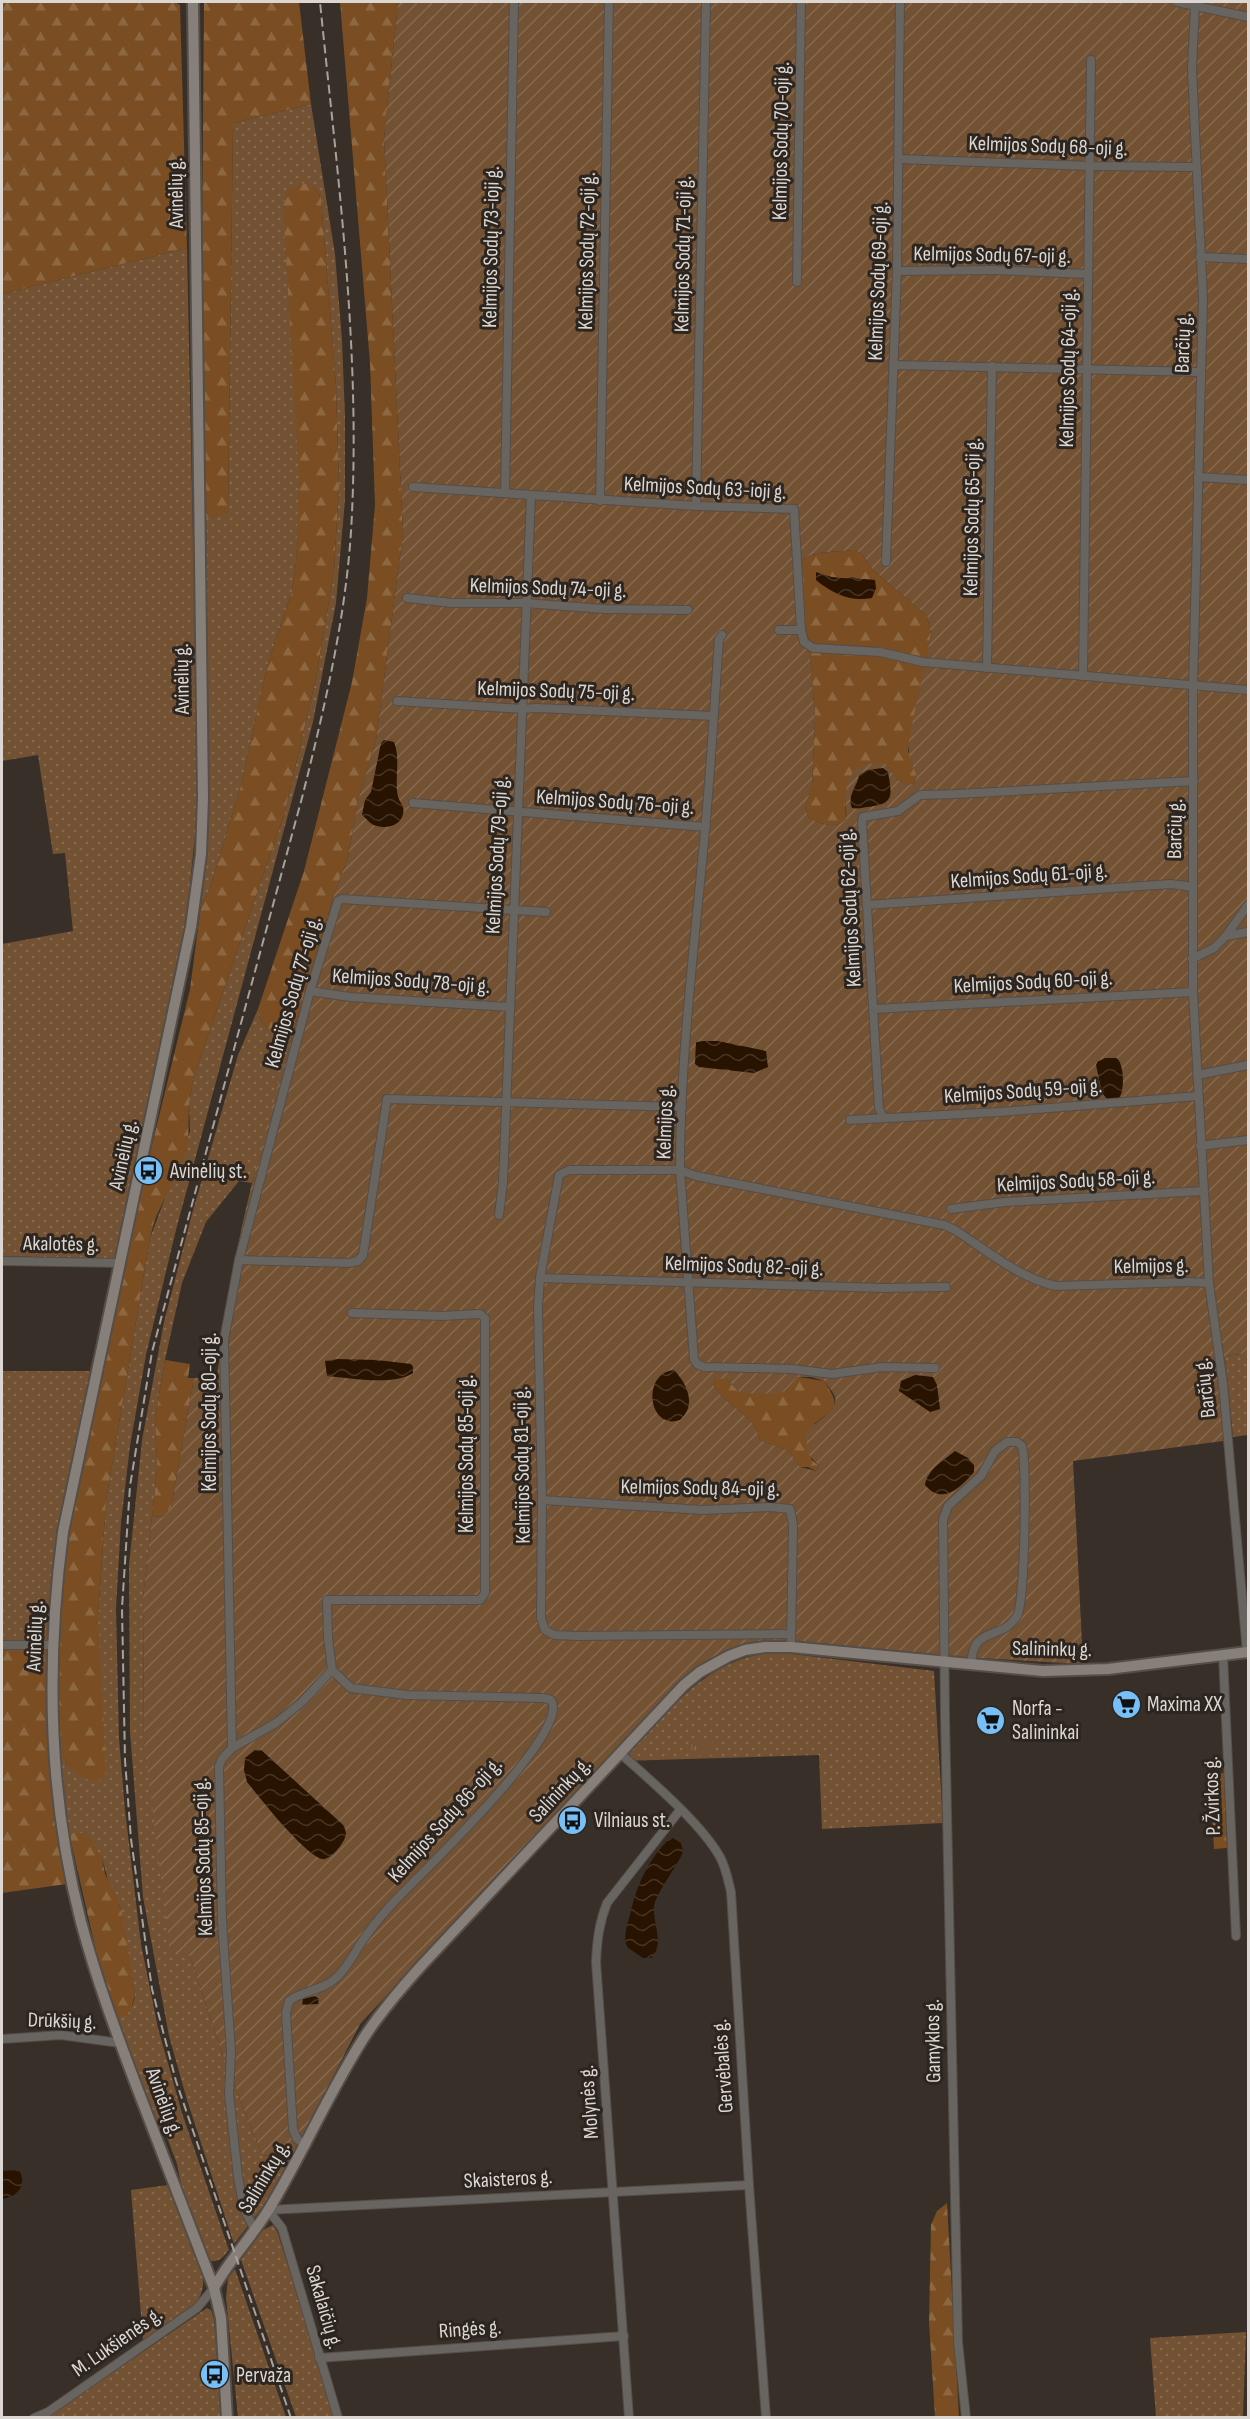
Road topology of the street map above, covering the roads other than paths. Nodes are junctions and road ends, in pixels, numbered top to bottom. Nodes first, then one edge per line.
1 (193, 2) edge
2 (514, 2) edge
3 (609, 2) edge
4 (706, 2) edge
5 (801, 2) edge
6 (900, 2) edge
7 (1177, 2) edge
8 (1195, 5) junction
9 (1248, 17) edge
10 (1091, 60) dead end
11 (899, 159) junction
12 (1089, 166) junction
13 (1196, 167) junction
14 (1200, 257) junction
15 (1248, 260) edge
16 (897, 272) junction
17 (1088, 274) junction
18 (797, 282) dead end
19 (893, 365) junction
20 (992, 366) junction
21 (1087, 369) junction
22 (1200, 372) junction
23 (1198, 477) junction
24 (1248, 480) edge
25 (413, 487) dead end
26 (505, 493) junction
27 (531, 496) junction
28 (600, 501) junction
29 (696, 506) junction
30 (886, 562) dead end
31 (407, 598) dead end
32 (525, 603) junction
33 (688, 610) dead end
34 (779, 630) dead end
35 (801, 630) junction
36 (722, 635) dead end
37 (987, 668) junction
38 (1083, 676) junction
39 (1193, 686) junction
40 (1248, 690) edge
41 (397, 701) dead end
42 (522, 709) junction
43 (713, 716) junction
44 (1194, 781) junction
45 (414, 803) dead end
46 (517, 813) junction
47 (706, 827) junction
48 (1193, 886) junction
49 (867, 905) junction
50 (1248, 905) edge
51 (513, 910) junction
52 (546, 912) dead end
53 (1248, 932) edge
54 (1226, 936) junction
55 (1192, 959) junction
56 (310, 991) junction
57 (1193, 992) junction
58 (509, 1007) junction
59 (874, 1009) junction
60 (1248, 1065) edge
61 (1197, 1076) junction
62 (1198, 1096) junction
63 (505, 1102) junction
64 (682, 1107) junction
65 (883, 1118) junction
66 (850, 1120) dead end
67 (1248, 1140) edge
68 (1200, 1146) junction
69 (680, 1170) junction
70 (1203, 1191) junction
71 (951, 1209) dead end
72 (499, 1215) dead end
73 (239, 1260) junction
74 (2, 1261) edge
75 (120, 1263) junction
76 (540, 1278) junction
77 (689, 1282) junction
78 (1209, 1284) junction
79 (946, 1287) dead end
80 (352, 1313) dead end
81 (934, 1368) dead end
82 (542, 1500) junction
83 (791, 1634) junction
84 (2, 1645) edge
85 (52, 1645) junction
86 (791, 1647) junction
87 (1248, 1652) edge
88 (1223, 1655) junction
89 (945, 1663) junction
90 (971, 1665) junction
91 (332, 1670) junction
92 (232, 1749) junction
93 (621, 1754) junction
94 (680, 1810) junction
95 (1236, 1936) dead end
96 (2, 2039) edge
97 (120, 2043) junction
98 (306, 2145) junction
99 (749, 2185) junction
100 (613, 2192) junction
101 (268, 2210) junction
102 (255, 2230) junction
103 (214, 2288) junction
104 (624, 2336) junction
105 (319, 2358) junction
106 (34, 2418) edge
107 (227, 2418) edge
108 (338, 2418) edge
109 (629, 2418) edge
110 (766, 2418) edge
111 (966, 2418) edge

1 - 75 main road, Avinėlių g.
2 - 26 street, Kelmijos Sodų 73-ioji g.
3 - 28 street, Kelmijos Sodų 72-oji g.
4 - 29 street, Kelmijos Sodų 71-oji g.
5 - 18 street, Kelmijos Sodų 70-oji g.
6 - 11 street, Kelmijos Sodų 69-oji g.
7 - 8 street
8 - 9 street
8 - 13 street, Barčių g.
10 - 12 street, Kelmijos Sodų 64-oji g.
11 - 12 street, Kelmijos Sodų 68-oji g.
11 - 16 street, Kelmijos Sodų 69-oji g.
12 - 13 street, Kelmijos Sodų 68-oji g.
12 - 17 street, Kelmijos Sodų 64-oji g.
13 - 14 street, Barčių g.
14 - 15 street
14 - 22 street, Barčių g.
16 - 17 street, Kelmijos Sodų 67-oji g.
16 - 19 street, Kelmijos Sodų 69-oji g.
17 - 21 street, Kelmijos Sodų 64-oji g.
19 - 20 street
19 - 30 street, Kelmijos Sodų 69-oji g.
20 - 21 street
20 - 37 street, Kelmijos Sodų 65-oji g.
21 - 22 street
21 - 38 street, Kelmijos Sodų 64-oji g.
22 - 23 street, Barčių g.
23 - 24 street
23 - 39 street, Barčių g.
25 - 26 street, Kelmijos Sodų 63-ioji g.
26 - 27 street, Kelmijos Sodų 63-ioji g.
27 - 28 street, Kelmijos Sodų 63-ioji g.
27 - 32 street, Kelmijos Sodų 79-oji g.
28 - 29 street, Kelmijos Sodų 63-ioji g.
29 - 35 street, Kelmijos Sodų 63-ioji g.
31 - 32 street, Kelmijos Sodų 74-oji g.
32 - 33 street, Kelmijos Sodų 74-oji g.
32 - 42 street, Kelmijos Sodų 79-oji g.
34 - 35 street
35 - 37 street
36 - 43 street, Kelmijos g.
37 - 38 street
38 - 39 street
39 - 40 street
39 - 44 street, Barčių g.
41 - 42 street, Kelmijos Sodų 75-oji g.
42 - 43 street, Kelmijos Sodų 75-oji g.
42 - 46 street, Kelmijos Sodų 79-oji g.
43 - 47 street, Kelmijos g.
44 - 48 street, Barčių g.
44 - 49 street, Kelmijos Sodų 62-oji g.
45 - 46 street, Kelmijos Sodų 76-oji g.
46 - 47 street, Kelmijos Sodų 76-oji g.
46 - 51 street, Kelmijos Sodų 79-oji g.
47 - 64 street, Kelmijos g.
48 - 49 street, Kelmijos Sodų 61-oji g.
48 - 55 street, Barčių g.
49 - 59 street, Kelmijos Sodų 62-oji g.
50 - 54 street
51 - 52 street, Kelmijos Sodų 77-oji g.
51 - 56 street, Kelmijos Sodų 77-oji g.
51 - 58 street, Kelmijos Sodų 79-oji g.
53 - 54 street
54 - 55 street
55 - 57 street, Barčių g.
56 - 58 street, Kelmijos Sodų 78-oji g.
56 - 73 street, Kelmijos Sodų 77-oji g.
57 - 59 street, Kelmijos Sodų 60-oji g.
57 - 61 street, Barčių g.
58 - 63 street, Kelmijos Sodų 79-oji g.
59 - 65 street, Kelmijos Sodų 62-oji g.
60 - 61 street
61 - 62 street, Barčių g.
62 - 65 street, Kelmijos Sodų 59-oji g.
62 - 68 street, Barčių g.
63 - 64 street
63 - 72 street, Kelmijos Sodų 79-oji g.
63 - 73 street
64 - 69 street, Kelmijos g.
65 - 66 street, Kelmijos Sodų 59-oji g.
67 - 68 street
68 - 70 street, Barčių g.
69 - 76 street, Kelmijos Sodų 81-oji g.
69 - 77 street
69 - 78 street, Kelmijos g.
70 - 71 street, Kelmijos Sodų 58-oji g.
70 - 78 street, Barčių g.
73 - 92 street, Kelmijos Sodų 80-oji g.
74 - 75 street, Akalotės g.
75 - 85 main road, Avinėlių g.
76 - 77 street, Kelmijos Sodų 82-oji g.
76 - 82 street, Kelmijos Sodų 81-oji g.
77 - 79 street, Kelmijos Sodų 82-oji g.
77 - 81 street
78 - 87 street, Barčių g.
80 - 91 street, Kelmijos Sodų 85-oji g.
82 - 83 street, Kelmijos Sodų 84-oji g.
82 - 83 street, Kelmijos Sodų 81-oji g.
83 - 86 street, Kelmijos Sodų 84-oji g.
84 - 85 street
85 - 97 main road, Avinėlių g.
86 - 89 main road, Salininkų g.
86 - 93 main road, Salininkų g.
87 - 88 main road, Salininkų g.
88 - 90 main road, Salininkų g.
88 - 95 street, P. Žvirkos g.
89 - 90 main road, Salininkų g.
89 - 90 street, Gamyklos g.
89 - 111 street, Gamyklos g.
91 - 92 street, Kelmijos Sodų 85-oji g.
91 - 98 street, Kelmijos Sodų 86-oji g.
92 - 102 street, Kelmijos Sodų 85-oji g.
93 - 94 street, Gervėbalės g.
93 - 98 main road, Salininkų g.
94 - 99 street, Gervėbalės g.
94 - 100 street, Molynės g.
96 - 97 street, Drūkšių g.
97 - 103 main road, Avinėlių g.
98 - 101 main road, Salininkų g.
99 - 100 street, Skaisteros g.
99 - 110 street, Gervėbalės g.
100 - 101 street, Skaisteros g.
100 - 104 street, Molynės g.
101 - 102 main road, Salininkų g.
101 - 105 street, Sakalaičių g.
102 - 103 main road, Salininkų g.
103 - 106 street, M. Lukšienės g.
103 - 107 main road
104 - 105 street, Ringės g.
104 - 109 street, Molynės g.
105 - 108 street, Sakalaičių g.

